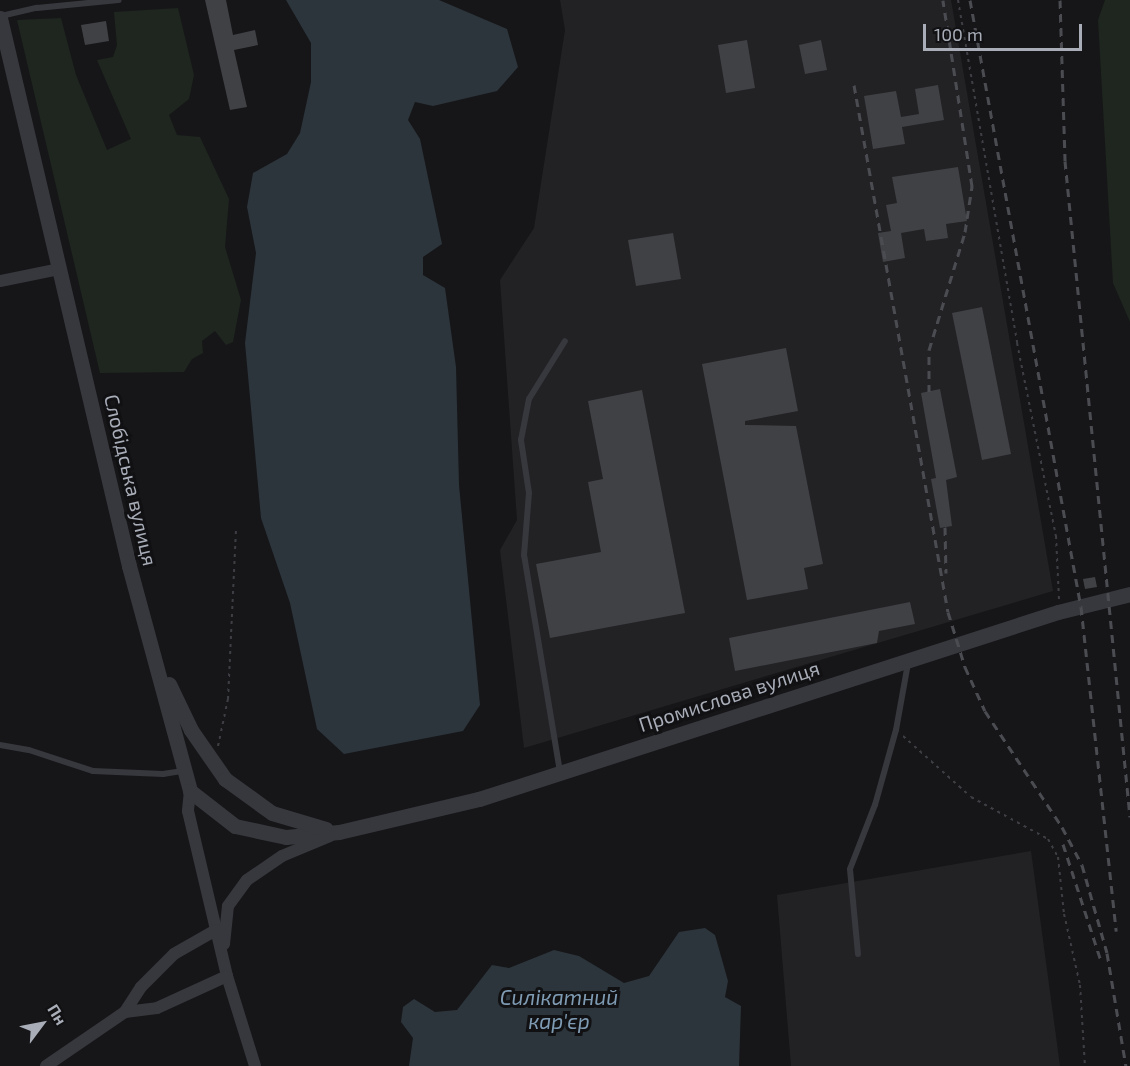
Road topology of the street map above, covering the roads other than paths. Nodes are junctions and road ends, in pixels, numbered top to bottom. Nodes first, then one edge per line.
1 (119, 0) edge
2 (0, 17) edge
3 (59, 269) junction
4 (1, 281) edge
5 (565, 341) dead end
6 (1130, 594) edge
7 (146, 629) junction
8 (909, 660) junction
9 (0, 745) edge
10 (184, 770) junction
11 (560, 772) junction
12 (190, 791) junction
13 (339, 832) junction
14 (216, 930) junction
15 (858, 954) dead end
16 (223, 956) junction
17 (227, 976) junction
18 (125, 1012) junction
19 (53, 1064) edge
20 (255, 1066) edge

1 - 2 lane
2 - 3 street, Слобідська вулиця
3 - 4 street
3 - 7 street, Слобідська вулиця
5 - 11 lane
6 - 8 street, Промислова вулиця
7 - 10 street, Слобідська вулиця
7 - 13 street
8 - 11 street, Промислова вулиця
8 - 15 lane
9 - 10 lane
10 - 12 street, Слобідська вулиця
11 - 13 street, Промислова вулиця
12 - 13 street
12 - 14 street
13 - 16 street
14 - 16 street
14 - 18 street
16 - 17 street
17 - 18 street
17 - 20 street
18 - 19 street

